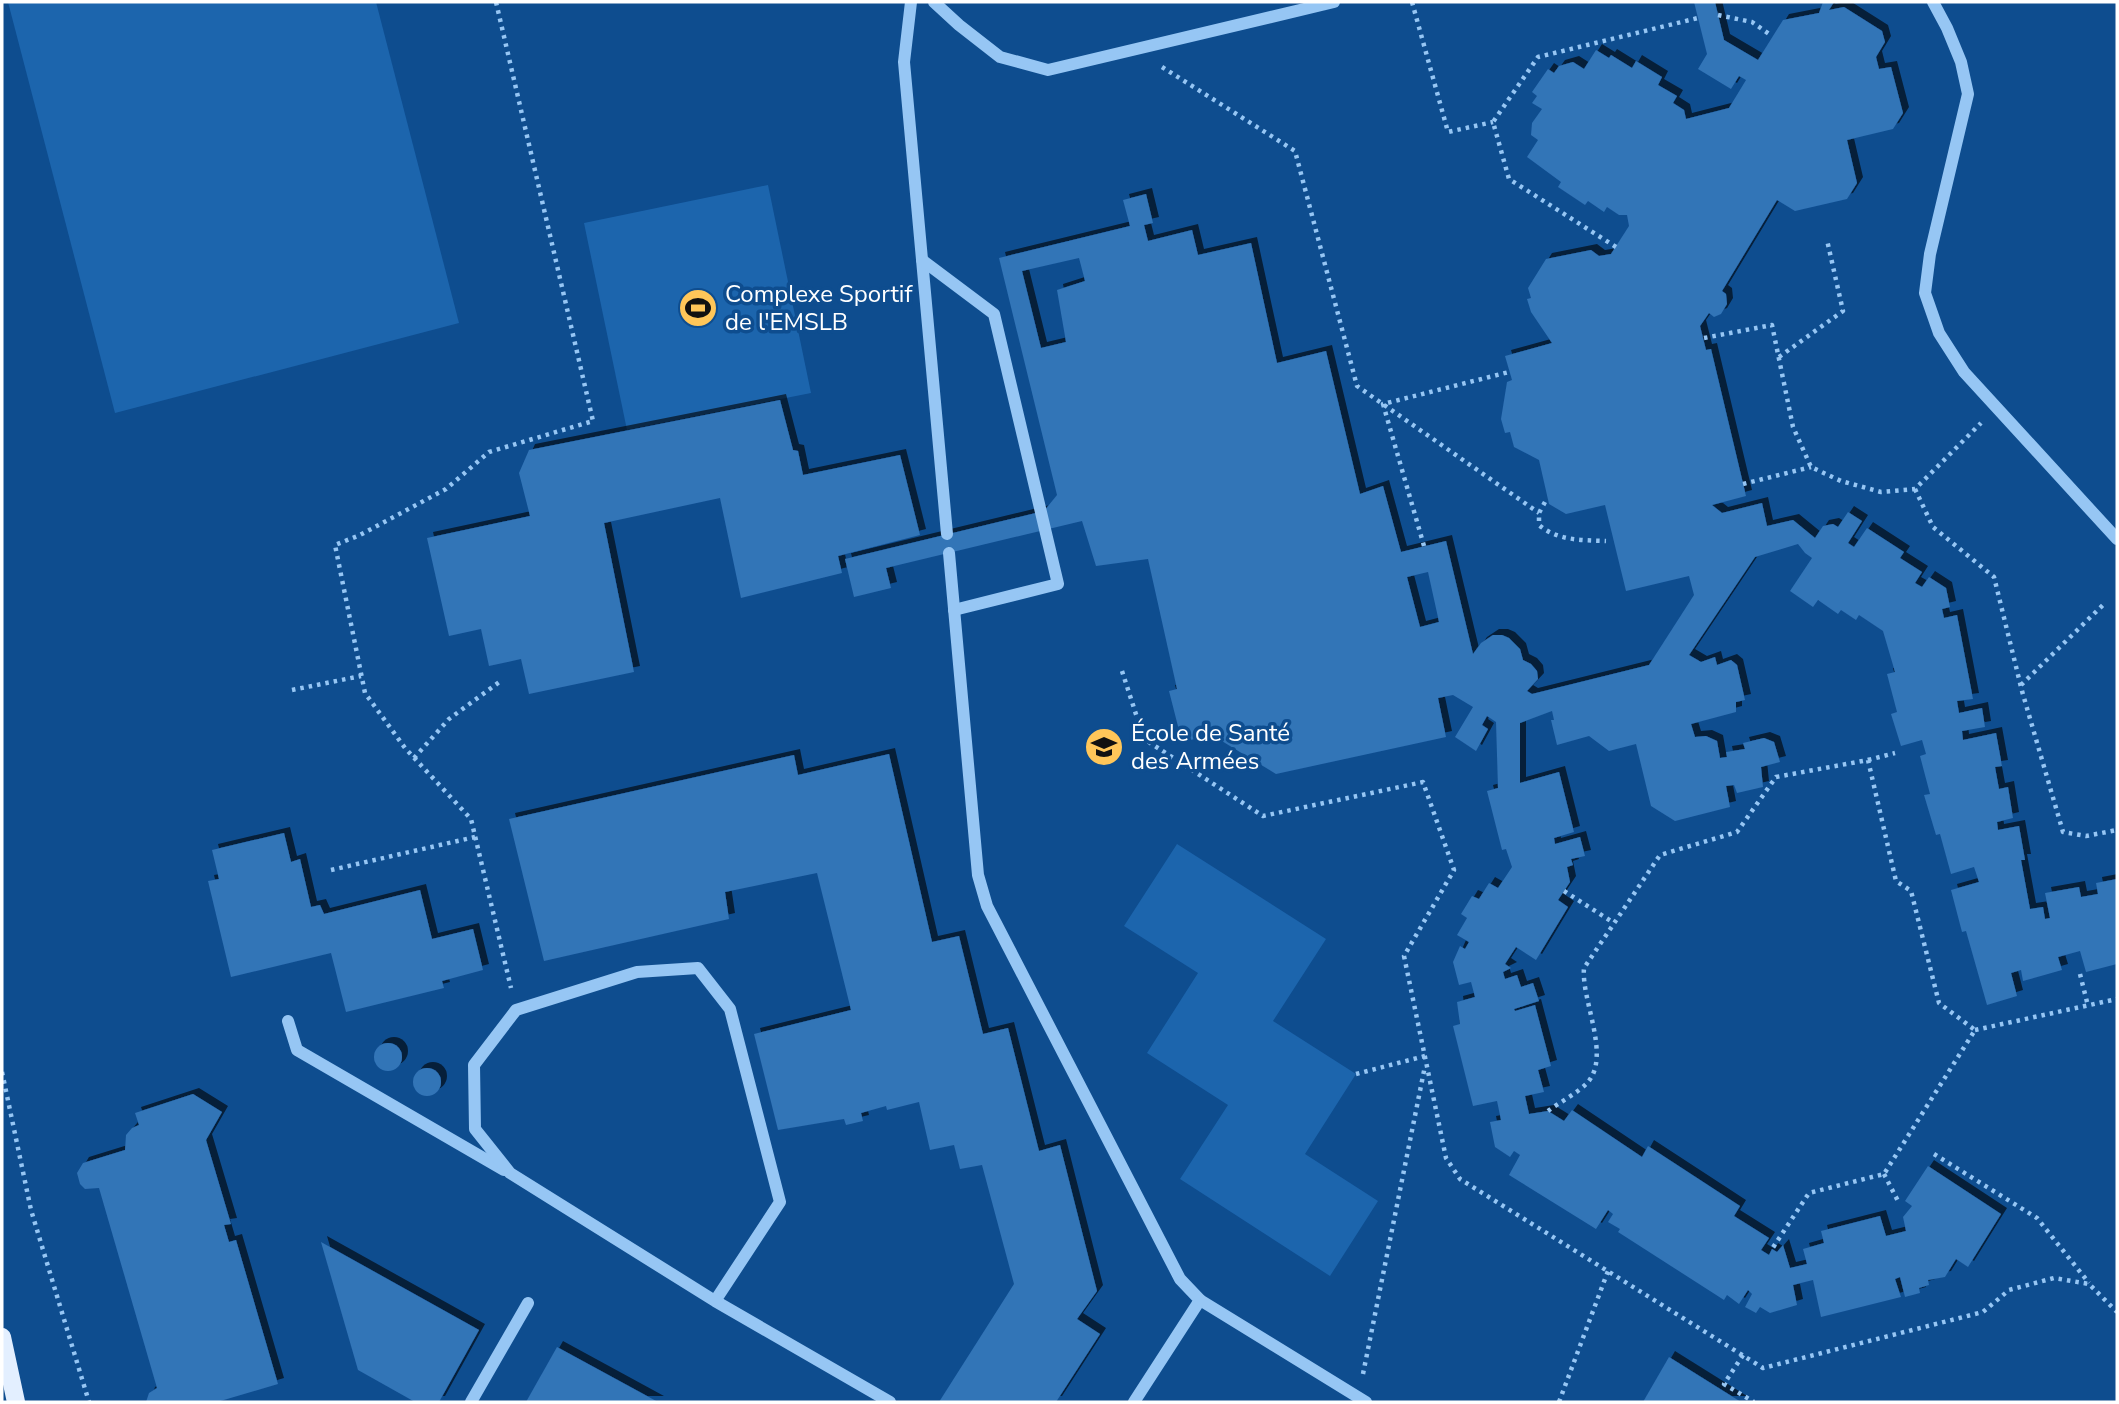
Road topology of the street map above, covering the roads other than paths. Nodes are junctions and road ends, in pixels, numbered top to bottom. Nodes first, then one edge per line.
1 (911, 2) edge
2 (934, 2) edge
3 (1334, 2) edge
4 (1933, 2) edge
5 (922, 260) junction
6 (947, 534) dead end
7 (2117, 538) edge
8 (949, 553) dead end
9 (954, 610) junction
10 (288, 1021) dead end
11 (510, 1173) junction
12 (1200, 1300) junction
13 (715, 1301) junction
14 (528, 1303) dead end
15 (2, 1337) edge
16 (2, 1392) edge
17 (6, 1402) edge
18 (16, 1402) edge
19 (471, 1402) edge
20 (890, 1402) edge
21 (1133, 1402) edge
22 (1366, 1402) edge

1 - 5 lane
2 - 3 lane
4 - 7 lane
5 - 6 lane
5 - 9 lane
8 - 9 lane
9 - 12 lane
10 - 11 lane
11 - 13 lane
11 - 13 lane
12 - 21 lane
12 - 22 lane
13 - 20 lane
14 - 19 lane
15 - 18 main road
16 - 17 main road

